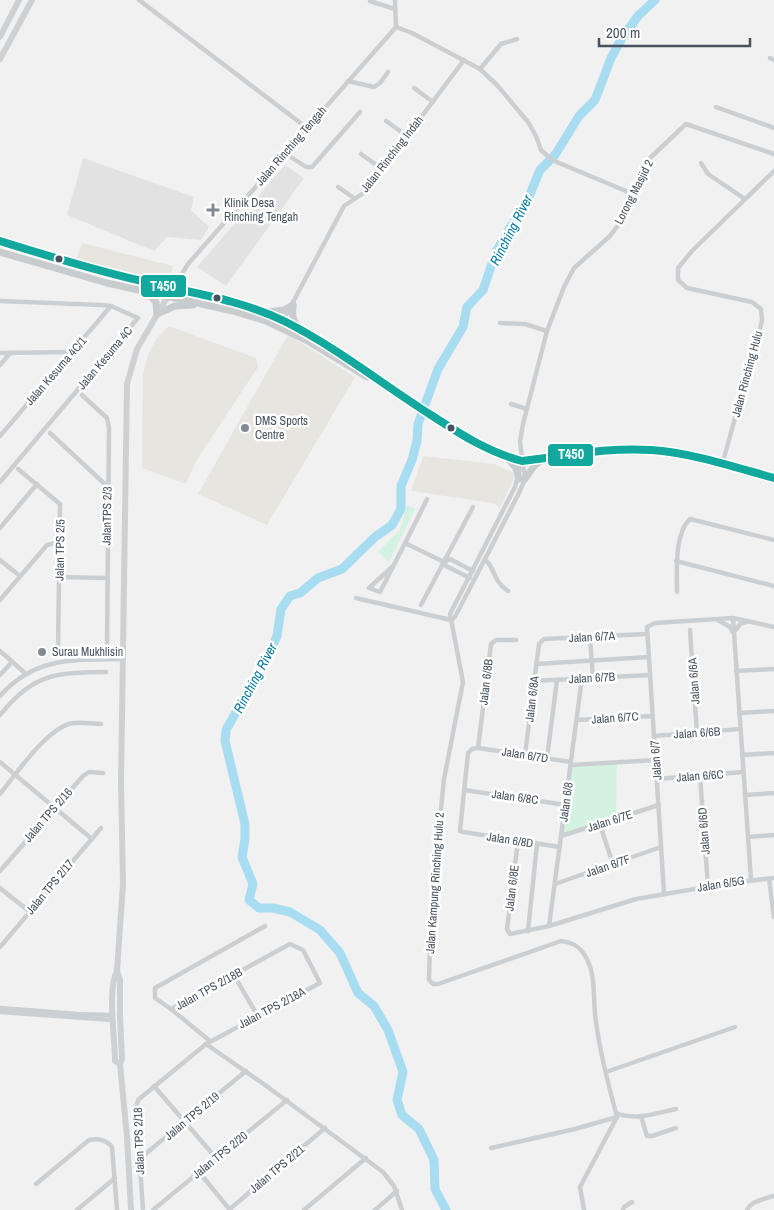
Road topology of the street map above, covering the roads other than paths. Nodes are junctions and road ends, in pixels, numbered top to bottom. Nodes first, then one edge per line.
1 (19, 0) edge
2 (32, 0) edge
3 (139, 0) edge
4 (395, 0) edge
5 (370, 1) edge
6 (395, 9) junction
7 (396, 27) junction
8 (0, 37) edge
9 (517, 39) dead end
10 (0, 59) edge
11 (464, 60) junction
12 (480, 69) junction
13 (388, 72) dead end
14 (348, 81) junction
15 (414, 88) dead end
16 (433, 102) junction
17 (716, 107) dead end
18 (360, 112) dead end
19 (386, 121) dead end
20 (307, 128) junction
21 (774, 128) edge
22 (407, 136) junction
23 (285, 153) junction
24 (361, 154) dead end
25 (774, 154) edge
26 (701, 163) dead end
27 (382, 169) junction
28 (774, 171) edge
29 (338, 187) dead end
30 (633, 194) junction
31 (354, 198) junction
32 (745, 199) junction
33 (2, 241) edge
34 (0, 252) edge
35 (172, 288) junction
36 (144, 291) junction
37 (168, 296) junction
38 (0, 301) edge
39 (293, 305) junction
40 (111, 306) junction
41 (211, 306) junction
42 (264, 312) junction
43 (157, 314) junction
44 (500, 323) dead end
45 (281, 324) junction
46 (547, 331) junction
47 (308, 334) junction
48 (73, 352) junction
49 (0, 353) edge
50 (10, 353) junction
51 (0, 365) edge
52 (394, 392) junction
53 (82, 395) dead end
54 (511, 404) dead end
55 (526, 409) junction
56 (50, 433) dead end
57 (0, 436) edge
58 (495, 453) junction
59 (507, 457) junction
60 (556, 457) junction
61 (522, 459) junction
62 (542, 460) junction
63 (722, 465) junction
64 (18, 469) dead end
65 (774, 478) edge
66 (522, 479) junction
67 (0, 482) edge
68 (37, 484) junction
69 (108, 487) junction
70 (428, 499) dead end
71 (473, 507) dead end
72 (0, 528) edge
73 (774, 540) edge
74 (60, 542) junction
75 (405, 543) junction
76 (0, 560) edge
77 (485, 560) junction
78 (676, 561) junction
79 (444, 562) junction
80 (393, 566) junction
81 (475, 572) junction
82 (20, 576) junction
83 (60, 577) junction
84 (106, 578) junction
85 (471, 579) junction
86 (774, 586) edge
87 (508, 592) dead end
88 (677, 592) dead end
89 (356, 598) dead end
90 (0, 600) edge
91 (422, 605) dead end
92 (732, 618) junction
93 (716, 619) junction
94 (451, 620) junction
95 (750, 621) junction
96 (774, 627) edge
97 (690, 630) dead end
98 (734, 633) junction
99 (647, 634) junction
100 (590, 637) junction
101 (516, 640) dead end
102 (539, 644) joint
103 (107, 649) dead end
104 (0, 651) edge
105 (58, 651) dead end
106 (649, 657) junction
107 (124, 659) junction
108 (592, 660) junction
109 (12, 662) junction
110 (536, 664) junction
111 (774, 669) edge
112 (736, 671) junction
113 (106, 672) dead end
114 (26, 674) junction
115 (0, 675) edge
116 (650, 675) junction
117 (582, 678) junction
118 (593, 678) junction
119 (534, 680) junction
120 (557, 680) junction
121 (0, 696) edge
122 (774, 711) edge
123 (739, 713) junction
124 (0, 716) edge
125 (653, 716) junction
126 (577, 720) junction
127 (101, 724) dead end
128 (740, 729) junction
129 (698, 733) junction
130 (654, 736) junction
131 (478, 748) junction
132 (774, 753) edge
133 (525, 755) junction
134 (742, 755) junction
135 (547, 758) junction
136 (656, 760) junction
137 (0, 762) edge
138 (571, 764) junction
139 (744, 772) junction
140 (103, 773) dead end
141 (16, 775) junction
142 (700, 776) junction
143 (657, 779) junction
144 (464, 790) junction
145 (774, 793) edge
146 (0, 794) edge
147 (745, 795) junction
148 (566, 805) junction
149 (659, 805) junction
150 (54, 807) junction
151 (600, 825) junction
152 (101, 828) dead end
153 (774, 835) edge
154 (561, 836) junction
155 (748, 837) junction
156 (92, 839) junction
157 (518, 841) junction
158 (537, 844) junction
159 (560, 847) junction
160 (661, 847) junction
161 (613, 864) junction
162 (1, 867) edge
163 (771, 879) edge
164 (751, 880) junction
165 (555, 884) junction
166 (708, 886) junction
167 (0, 888) edge
168 (664, 893) junction
169 (30, 912) junction
170 (774, 918) edge
171 (265, 926) dead end
172 (549, 926) junction
173 (528, 931) junction
174 (510, 934) joint
175 (290, 944) joint
176 (0, 947) edge
177 (234, 975) junction
178 (0, 1008) edge
179 (171, 1009) junction
180 (0, 1012) edge
181 (257, 1015) junction
182 (116, 1018) junction
183 (735, 1027) dead end
184 (208, 1042) junction
185 (246, 1071) junction
186 (606, 1072) junction
187 (154, 1086) junction
188 (287, 1100) junction
189 (676, 1109) dead end
190 (616, 1115) junction
191 (641, 1116) junction
192 (185, 1122) junction
193 (325, 1128) junction
194 (676, 1128) dead end
195 (491, 1148) dead end
196 (216, 1158) junction
197 (366, 1158) junction
198 (138, 1160) junction
199 (199, 1172) junction
200 (114, 1178) junction
201 (36, 1184) dead end
202 (397, 1191) junction
203 (774, 1196) edge
204 (632, 1202) dead end
205 (747, 1208) edge
206 (77, 1210) edge
207 (117, 1210) edge
208 (132, 1210) edge
209 (143, 1210) edge
210 (153, 1210) edge
211 (230, 1210) edge
212 (304, 1210) edge
213 (375, 1210) edge
214 (402, 1210) edge
215 (584, 1210) edge
216 (623, 1210) edge

1 - 8 street
2 - 10 street
3 - 20 street
4 - 6 street
5 - 6 street
6 - 7 street
7 - 11 street
7 - 14 street, Jalan Rinching Tengah
9 - 12 street
11 - 12 street
11 - 16 street, Jalan Rinching Indah
12 - 30 street
13 - 14 street
14 - 20 street, Jalan Rinching Tengah
15 - 16 street
16 - 22 street, Jalan Rinching Indah
17 - 21 street
18 - 23 street
19 - 22 street
20 - 23 street, Jalan Rinching Tengah
22 - 27 street, Jalan Rinching Indah
23 - 35 street, Jalan Rinching Tengah
24 - 27 street
25 - 30 street, Lorong Masjid 2
26 - 32 street
27 - 31 street, Jalan Rinching Indah
28 - 32 street, Jalan Rinching Hulu
29 - 31 street
30 - 46 street, Lorong Masjid 2
31 - 39 street, Jalan Rinching Indah
32 - 63 street, Jalan Rinching Hulu
33 - 35 main road
34 - 36 main road
35 - 37 street, Jalan Rinching Tengah
35 - 42 main road
36 - 37 main road
36 - 43 main road
37 - 41 main road
37 - 43 street
38 - 40 street, Jalan Kesuma 4C
39 - 42 main road
39 - 45 street, Jalan Rinching Indah
39 - 47 main road
40 - 48 street, Jalan Kesuma 4C/1
40 - 67 street, Jalan Kesuma 4C
41 - 43 main road
41 - 45 main road
42 - 45 main road
43 - 107 street
44 - 46 street
45 - 47 main road
45 - 52 main road
46 - 55 street, Lorong Masjid 2
47 - 52 main road
48 - 50 street
48 - 57 street, Jalan Kesuma 4C/1
49 - 50 street
50 - 51 street
52 - 58 main road
53 - 69 street, JalanTPS 2/3
54 - 55 street
55 - 61 street, Lorong Masjid 2
56 - 69 street
58 - 59 main road
58 - 61 main road
59 - 61 main road
59 - 66 main road
60 - 61 main road
60 - 62 main road
60 - 63 main road
61 - 62 main road
61 - 66 street
62 - 66 main road
63 - 65 main road
64 - 68 street, Jalan TPS 2/5
66 - 77 street
66 - 81 street
68 - 72 street
68 - 74 street, Jalan TPS 2/5
69 - 84 street, JalanTPS 2/3
70 - 75 street
71 - 79 street
73 - 78 street
74 - 82 street
74 - 83 street, Jalan TPS 2/5
75 - 79 street
75 - 80 street
76 - 82 street
77 - 81 street
77 - 87 street
78 - 86 street
78 - 88 street
79 - 81 street
79 - 85 street
79 - 91 street
80 - 80 street
81 - 85 street
82 - 90 street
83 - 84 street
83 - 105 street, Jalan TPS 2/5
84 - 103 street, JalanTPS 2/3
85 - 94 street
89 - 94 street
92 - 93 street
92 - 95 street
92 - 98 street, Jalan 6/5G
93 - 98 street
93 - 99 street, Jalan 6/7
94 - 186 street, Jalan Kampung Rinching Hulu 2
95 - 96 street
95 - 98 street
97 - 129 street, Jalan 6/6A
98 - 112 street, Jalan 6/5G
99 - 100 street, Jalan 6/7A
99 - 106 street, Jalan 6/7
100 - 102 street, Jalan 6/7A
100 - 108 street
101 - 131 street, Jalan 6/8B
102 - 110 street, Jalan 6/8A
104 - 109 street
106 - 108 street
106 - 116 street, Jalan 6/7
107 - 114 street
107 - 182 street
108 - 110 street
108 - 118 street
109 - 114 street
109 - 115 street
110 - 119 street, Jalan 6/8A
111 - 112 street
112 - 123 street, Jalan 6/5G
113 - 124 street
114 - 121 street
116 - 118 street, Jalan 6/7B
116 - 125 street, Jalan 6/7
117 - 118 street, Jalan 6/7B
117 - 120 street, Jalan 6/7B
117 - 126 street, Jalan 6/8
119 - 120 street, Jalan 6/7B
119 - 133 street, Jalan 6/8A
120 - 135 street
122 - 123 street
123 - 128 street, Jalan 6/5G
125 - 126 street, Jalan 6/7C
125 - 130 street, Jalan 6/7
126 - 138 street, Jalan 6/8
127 - 141 street
128 - 129 street, Jalan 6/6B
128 - 134 street, Jalan 6/5G
129 - 130 street, Jalan 6/6B
130 - 136 street, Jalan 6/7
131 - 133 street, Jalan 6/7D
131 - 144 street
132 - 134 street
133 - 135 street, Jalan 6/7D
134 - 139 street, Jalan 6/5G
135 - 138 street, Jalan 6/7D
136 - 138 street, Jalan 6/7D
136 - 143 street, Jalan 6/7
137 - 141 street
138 - 148 street, Jalan 6/8
139 - 142 street, Jalan 6/6C
139 - 147 street, Jalan 6/5G
140 - 150 street, Jalan TPS 2/16
141 - 146 street
141 - 150 street
142 - 143 street, Jalan 6/6C
142 - 166 street, Jalan 6/6D
143 - 149 street, Jalan 6/7
144 - 148 street, Jalan 6/8C
144 - 157 street, Jalan 6/8D
145 - 147 street
147 - 155 street, Jalan 6/5G
148 - 154 street, Jalan 6/8
149 - 151 street, Jalan 6/7E
149 - 160 street, Jalan 6/7
150 - 156 street
150 - 162 street, Jalan TPS 2/16
151 - 154 street, Jalan 6/7E
151 - 161 street
152 - 156 street, Jalan TPS 2/17
153 - 155 street
154 - 159 street, Jalan 6/8
155 - 164 street, Jalan 6/5G
156 - 169 street, Jalan TPS 2/17
157 - 158 street, Jalan 6/8D
157 - 174 street, Jalan 6/8E
158 - 159 street, Jalan 6/8D
158 - 173 street
159 - 165 street, Jalan 6/8
160 - 161 street, Jalan 6/7F
160 - 168 street, Jalan 6/7
161 - 165 street, Jalan 6/7F
163 - 164 street
163 - 170 street
164 - 166 street, Jalan 6/5G
165 - 172 street, Jalan 6/8
166 - 168 street, Jalan 6/5G
167 - 169 street
168 - 172 street, Jalan 6/5G
169 - 176 street, Jalan TPS 2/17
171 - 179 street
172 - 173 street, Jalan 6/5G
173 - 174 street, Jalan 6/5G
175 - 177 street, Jalan TPS 2/18B
175 - 181 street, Jalan TPS 2/18A
177 - 179 street, Jalan TPS 2/18B
177 - 181 street
178 - 182 street
179 - 184 street, Jalan TPS 2/18B
180 - 182 street
181 - 184 street, Jalan TPS 2/18A
182 - 208 street
183 - 186 street
184 - 185 street, Jalan TPS 2/18B
184 - 187 street, Jalan TPS 2/18
185 - 188 street, Jalan TPS 2/18B
185 - 192 street, Jalan TPS 2/19
186 - 190 street, Jalan Kampung Rinching Hulu 2
187 - 192 street
187 - 198 street, Jalan TPS 2/18
188 - 193 street, Jalan TPS 2/18B
188 - 196 street, Jalan TPS 2/20
189 - 191 street
190 - 191 street
190 - 195 street
190 - 215 street
191 - 194 street
192 - 196 street
192 - 198 street, Jalan TPS 2/19
193 - 197 street, Jalan TPS 2/18B
193 - 211 street, Jalan TPS 2/21
196 - 199 street, Jalan TPS 2/20
197 - 202 street, Jalan TPS 2/18B
197 - 212 street
198 - 209 street, Jalan TPS 2/18
199 - 210 street, Jalan TPS 2/20
199 - 211 street
200 - 201 street
200 - 206 street
200 - 207 street
202 - 213 street
202 - 214 street
203 - 205 street
204 - 216 street

